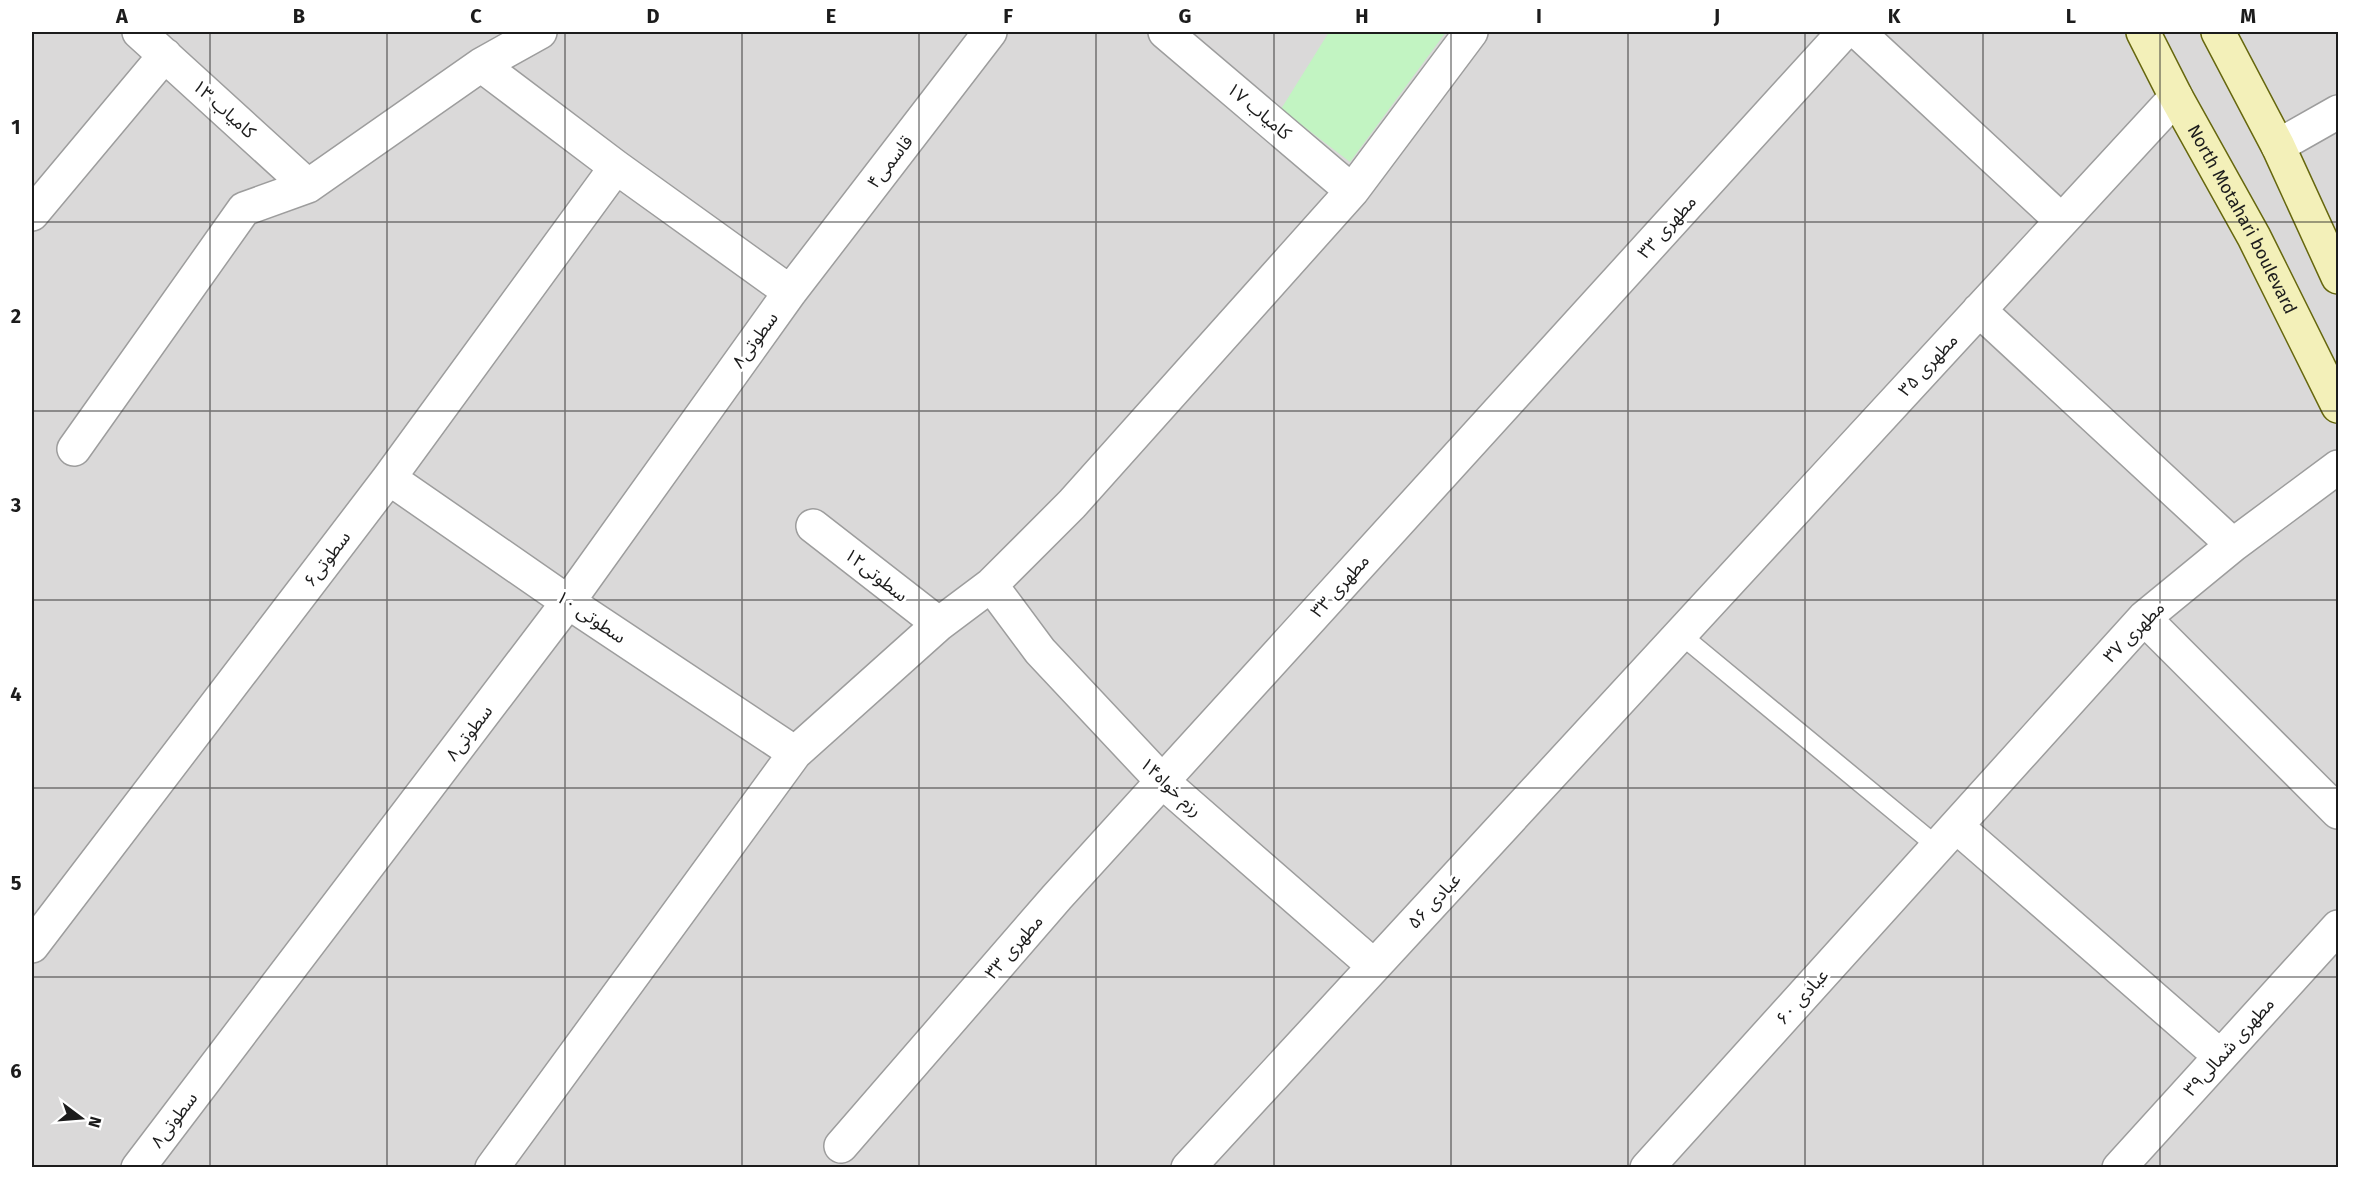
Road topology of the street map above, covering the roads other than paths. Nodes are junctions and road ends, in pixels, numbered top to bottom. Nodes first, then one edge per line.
1 (140, 32) edge
2 (540, 32) edge
3 (990, 32) edge
4 (1165, 32) edge
5 (1471, 32) edge
6 (1844, 32) edge
7 (1858, 32) edge
8 (2143, 32) edge
9 (2218, 32) edge
10 (165, 55) junction
11 (481, 65) junction
12 (2176, 97) junction
13 (2338, 112) edge
14 (2278, 146) junction
15 (616, 167) junction
16 (308, 186) junction
17 (1352, 191) junction
18 (32, 214) edge
19 (2061, 220) junction
20 (2338, 277) edge
21 (790, 292) junction
22 (1979, 310) junction
23 (2338, 406) edge
24 (74, 449) dead end
25 (2338, 467) edge
26 (389, 478) junction
27 (813, 526) dead end
28 (2233, 545) junction
29 (991, 585) junction
30 (568, 602) junction
31 (2144, 618) junction
32 (939, 624) junction
33 (1680, 634) junction
34 (795, 753) junction
35 (1163, 782) junction
36 (2338, 812) edge
37 (1947, 836) junction
38 (2338, 927) edge
39 (32, 946) edge
40 (1374, 966) junction
41 (2220, 1056) junction
42 (841, 1146) dead end
43 (138, 1167) edge
44 (492, 1167) edge
45 (1188, 1167) edge
46 (1647, 1167) edge
47 (2119, 1167) edge

1 - 10 street, کامیاب ۱۳
2 - 11 street
3 - 21 street, قاسمی۴
4 - 17 street, کامیاب ۱۷
5 - 17 street
6 - 35 street, مطهری ۳۳
7 - 19 street
8 - 12 main road, North Motahari boulevard
9 - 14 main road
10 - 16 street, کامیاب ۱۳
10 - 18 street
11 - 15 street
11 - 16 street
12 - 19 street, مطهری ۳۵
12 - 23 main road, North Motahari boulevard
13 - 14 street
14 - 20 main road
15 - 21 street
15 - 26 street, سطوتی۶
16 - 24 street
17 - 29 street
19 - 22 street, مطهری ۳۵
21 - 30 street, سطوتی۸
22 - 28 street
22 - 33 street, مطهری ۳۵
25 - 28 street, مطهری ۳۷
26 - 30 street, سطوتی ۱۰
26 - 39 street, سطوتی۶
27 - 32 street, سطوتی۱۲
28 - 31 street, مطهری ۳۷
29 - 32 street
29 - 35 street, رزم خواه۱۴
30 - 34 street, سطوتی ۱۰
30 - 43 street, سطوتی۸
31 - 36 street
31 - 37 street, مطهری ۳۷
32 - 34 street
33 - 37 lane
33 - 40 street, عبادی ۵۶
34 - 44 street
35 - 40 street, رزم خواه۱۴
35 - 42 street, مطهری ۳۳
37 - 41 street
37 - 46 street, عبادی ۶۰
38 - 41 street, مطهری شمالی۳۹
40 - 45 street, عبادی ۵۶
41 - 47 street, مطهری شمالی۳۹

